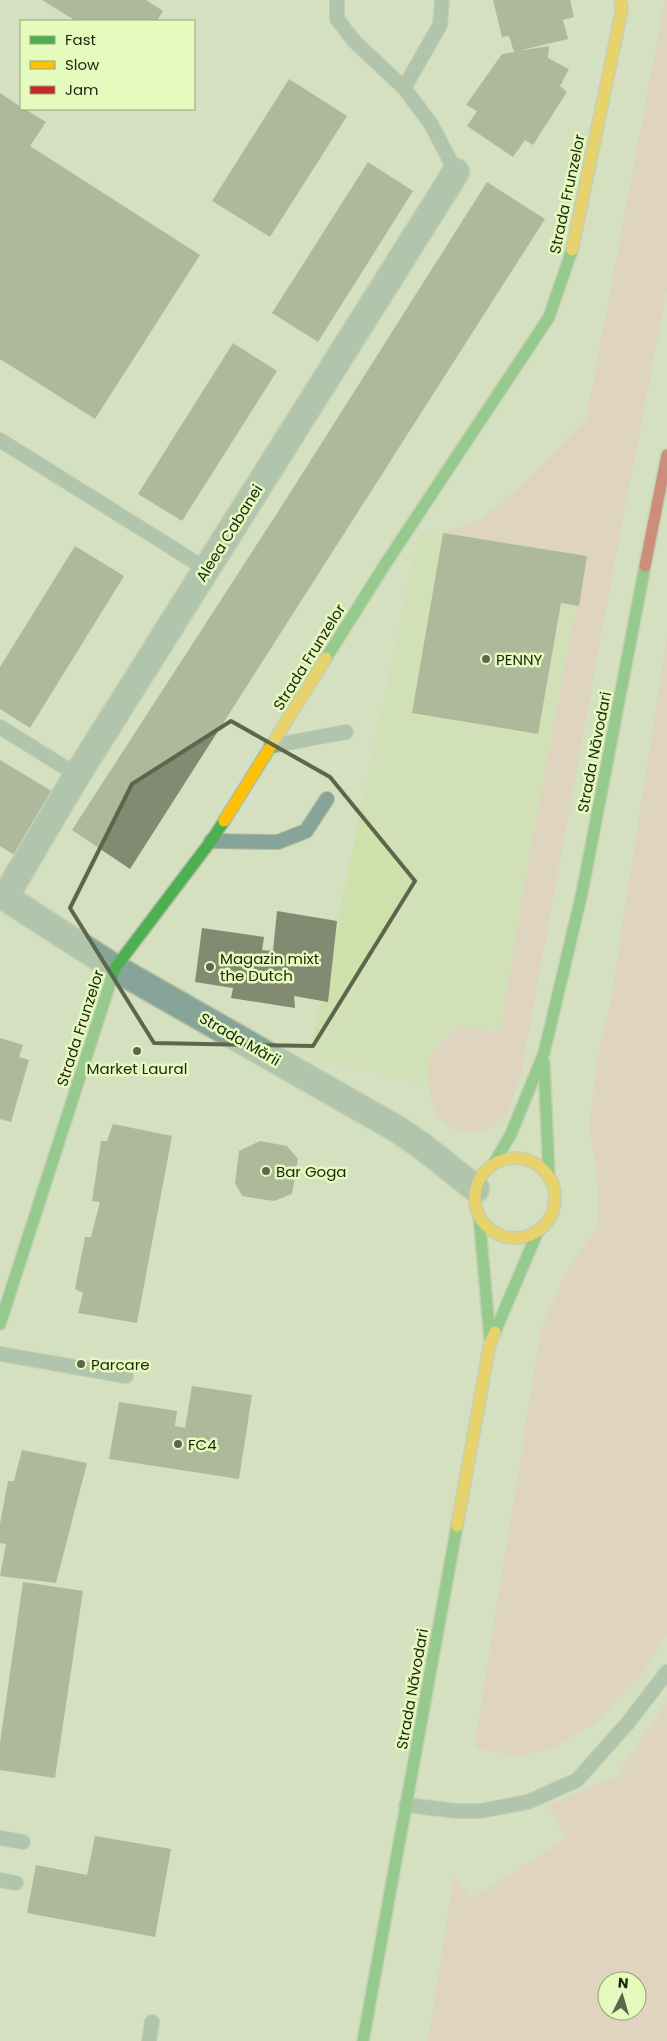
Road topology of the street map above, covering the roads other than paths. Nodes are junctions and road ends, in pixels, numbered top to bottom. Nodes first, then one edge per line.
1 (337, 0) edge
2 (442, 0) edge
3 (620, 0) edge
4 (404, 88) junction
5 (456, 172) joint
6 (0, 440) edge
7 (667, 455) edge
8 (206, 569) junction
9 (0, 727) edge
10 (346, 732) dead end
11 (271, 746) junction
12 (77, 775) junction
13 (327, 799) dead end
14 (211, 842) junction
15 (2, 895) edge
16 (115, 968) junction
17 (544, 1053) junction
18 (493, 1165) junction
19 (549, 1177) junction
20 (476, 1189) junction
21 (479, 1215) junction
22 (538, 1231) junction
23 (0, 1324) edge
24 (490, 1343) junction
25 (0, 1354) edge
26 (126, 1376) dead end
27 (667, 1672) edge
28 (406, 1805) junction
29 (0, 1838) edge
30 (23, 1842) dead end
31 (0, 1880) edge
32 (16, 1883) dead end
33 (152, 2022) dead end
34 (149, 2041) edge
35 (363, 2041) edge

1 - 4 lane
2 - 4 lane
3 - 11 main road, Strada Frunzelor
4 - 5 lane
5 - 8 street, Aleea Cabanei
6 - 8 lane
7 - 17 main road, Strada Năvodari
8 - 12 street, Aleea Cabanei
9 - 12 lane
10 - 11 lane
11 - 14 main road, Strada Frunzelor
12 - 15 street, Aleea Cabanei
13 - 14 lane
14 - 16 main road, Strada Frunzelor
15 - 16 street, Strada Mării
16 - 20 street, Strada Mării
16 - 23 main road, Strada Frunzelor
17 - 18 main road
17 - 19 main road
18 - 19 main road
18 - 20 main road
19 - 22 main road
20 - 21 main road
21 - 22 main road
21 - 24 main road
22 - 24 main road
24 - 28 main road, Strada Năvodari
25 - 26 lane
27 - 28 lane
28 - 35 main road, Strada Năvodari
29 - 30 lane
31 - 32 lane
33 - 34 lane

